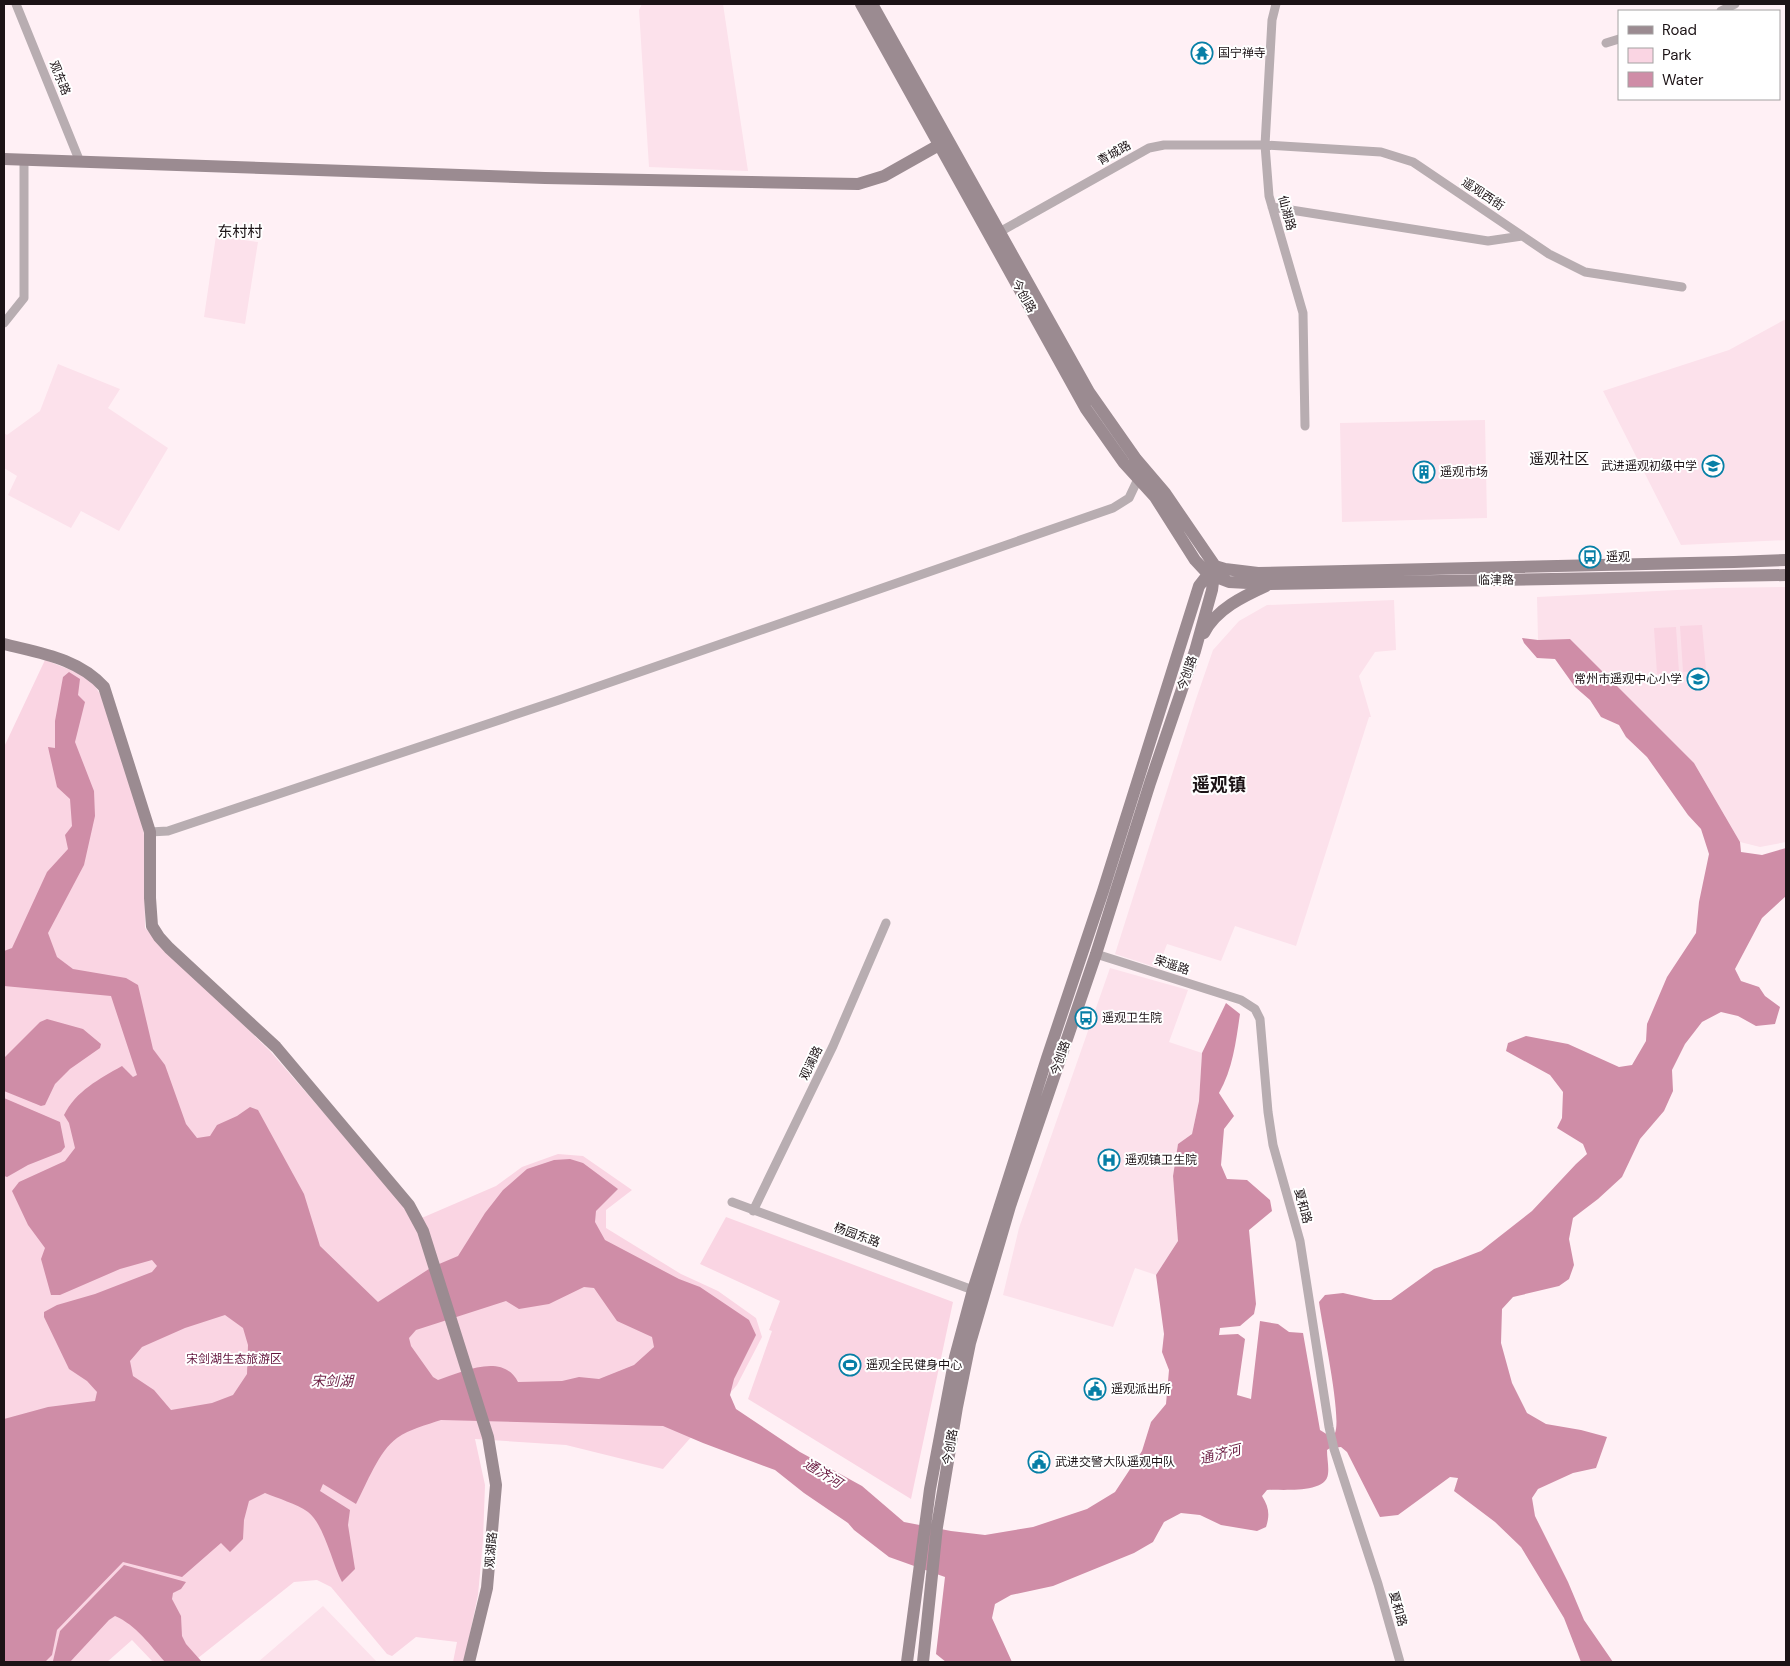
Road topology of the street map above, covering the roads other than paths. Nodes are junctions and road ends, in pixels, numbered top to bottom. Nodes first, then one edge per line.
1 (16, 4) edge
2 (861, 4) edge
3 (872, 4) edge
4 (1276, 4) edge
5 (1735, 4) edge
6 (1723, 10) edge
7 (1618, 40) edge
8 (1606, 43) dead end
9 (939, 145) junction
10 (1265, 146) junction
11 (4, 159) edge
12 (24, 160) junction
13 (80, 162) junction
14 (1272, 207) junction
15 (995, 234) junction
16 (1522, 236) junction
17 (1682, 287) dead end
18 (4, 323) edge
19 (1305, 426) dead end
20 (1138, 479) junction
21 (1786, 560) edge
22 (1212, 572) junction
23 (1786, 575) edge
24 (1269, 584) junction
25 (4, 644) edge
26 (1195, 651) junction
27 (150, 832) junction
28 (886, 922) dead end
29 (1096, 954) junction
30 (1241, 1000) joint
31 (732, 1202) dead end
32 (753, 1211) junction
33 (974, 1290) junction
34 (930, 1526) junction
35 (926, 1574) junction
36 (469, 1662) edge
37 (907, 1662) edge
38 (923, 1662) edge
39 (1400, 1662) edge

1 - 13 street, 观东路
2 - 9 main road, 今创路
3 - 15 main road, 今创路
4 - 10 street, 仙湖路
5 - 6 street
7 - 8 street
9 - 13 main road
9 - 15 main road, 今创路
10 - 14 street, 仙湖路
10 - 15 street, 青城路
10 - 16 street, 遥观西街
11 - 12 main road
12 - 13 main road
12 - 18 street
14 - 16 street
14 - 19 street, 仙湖路
15 - 20 main road, 今创路
15 - 22 main road, 今创路
16 - 17 street, 遥观西街
20 - 22 main road, 今创路
20 - 27 street
21 - 22 main road, 临津路
22 - 24 main road, 临津路
22 - 26 main road, 今创路
22 - 33 main road, 今创路
23 - 24 main road, 临津路
24 - 26 main road
25 - 27 main road, 观湖路
26 - 29 main road, 今创路
27 - 36 main road, 观湖路
28 - 32 street, 观澜路
29 - 30 street, 荣遥路
29 - 34 main road, 今创路
30 - 39 street, 夏和路
31 - 32 street, 杨园东路
32 - 33 street, 杨园东路
33 - 34 main road, 今创路
34 - 35 main road
35 - 37 main road
35 - 38 main road

